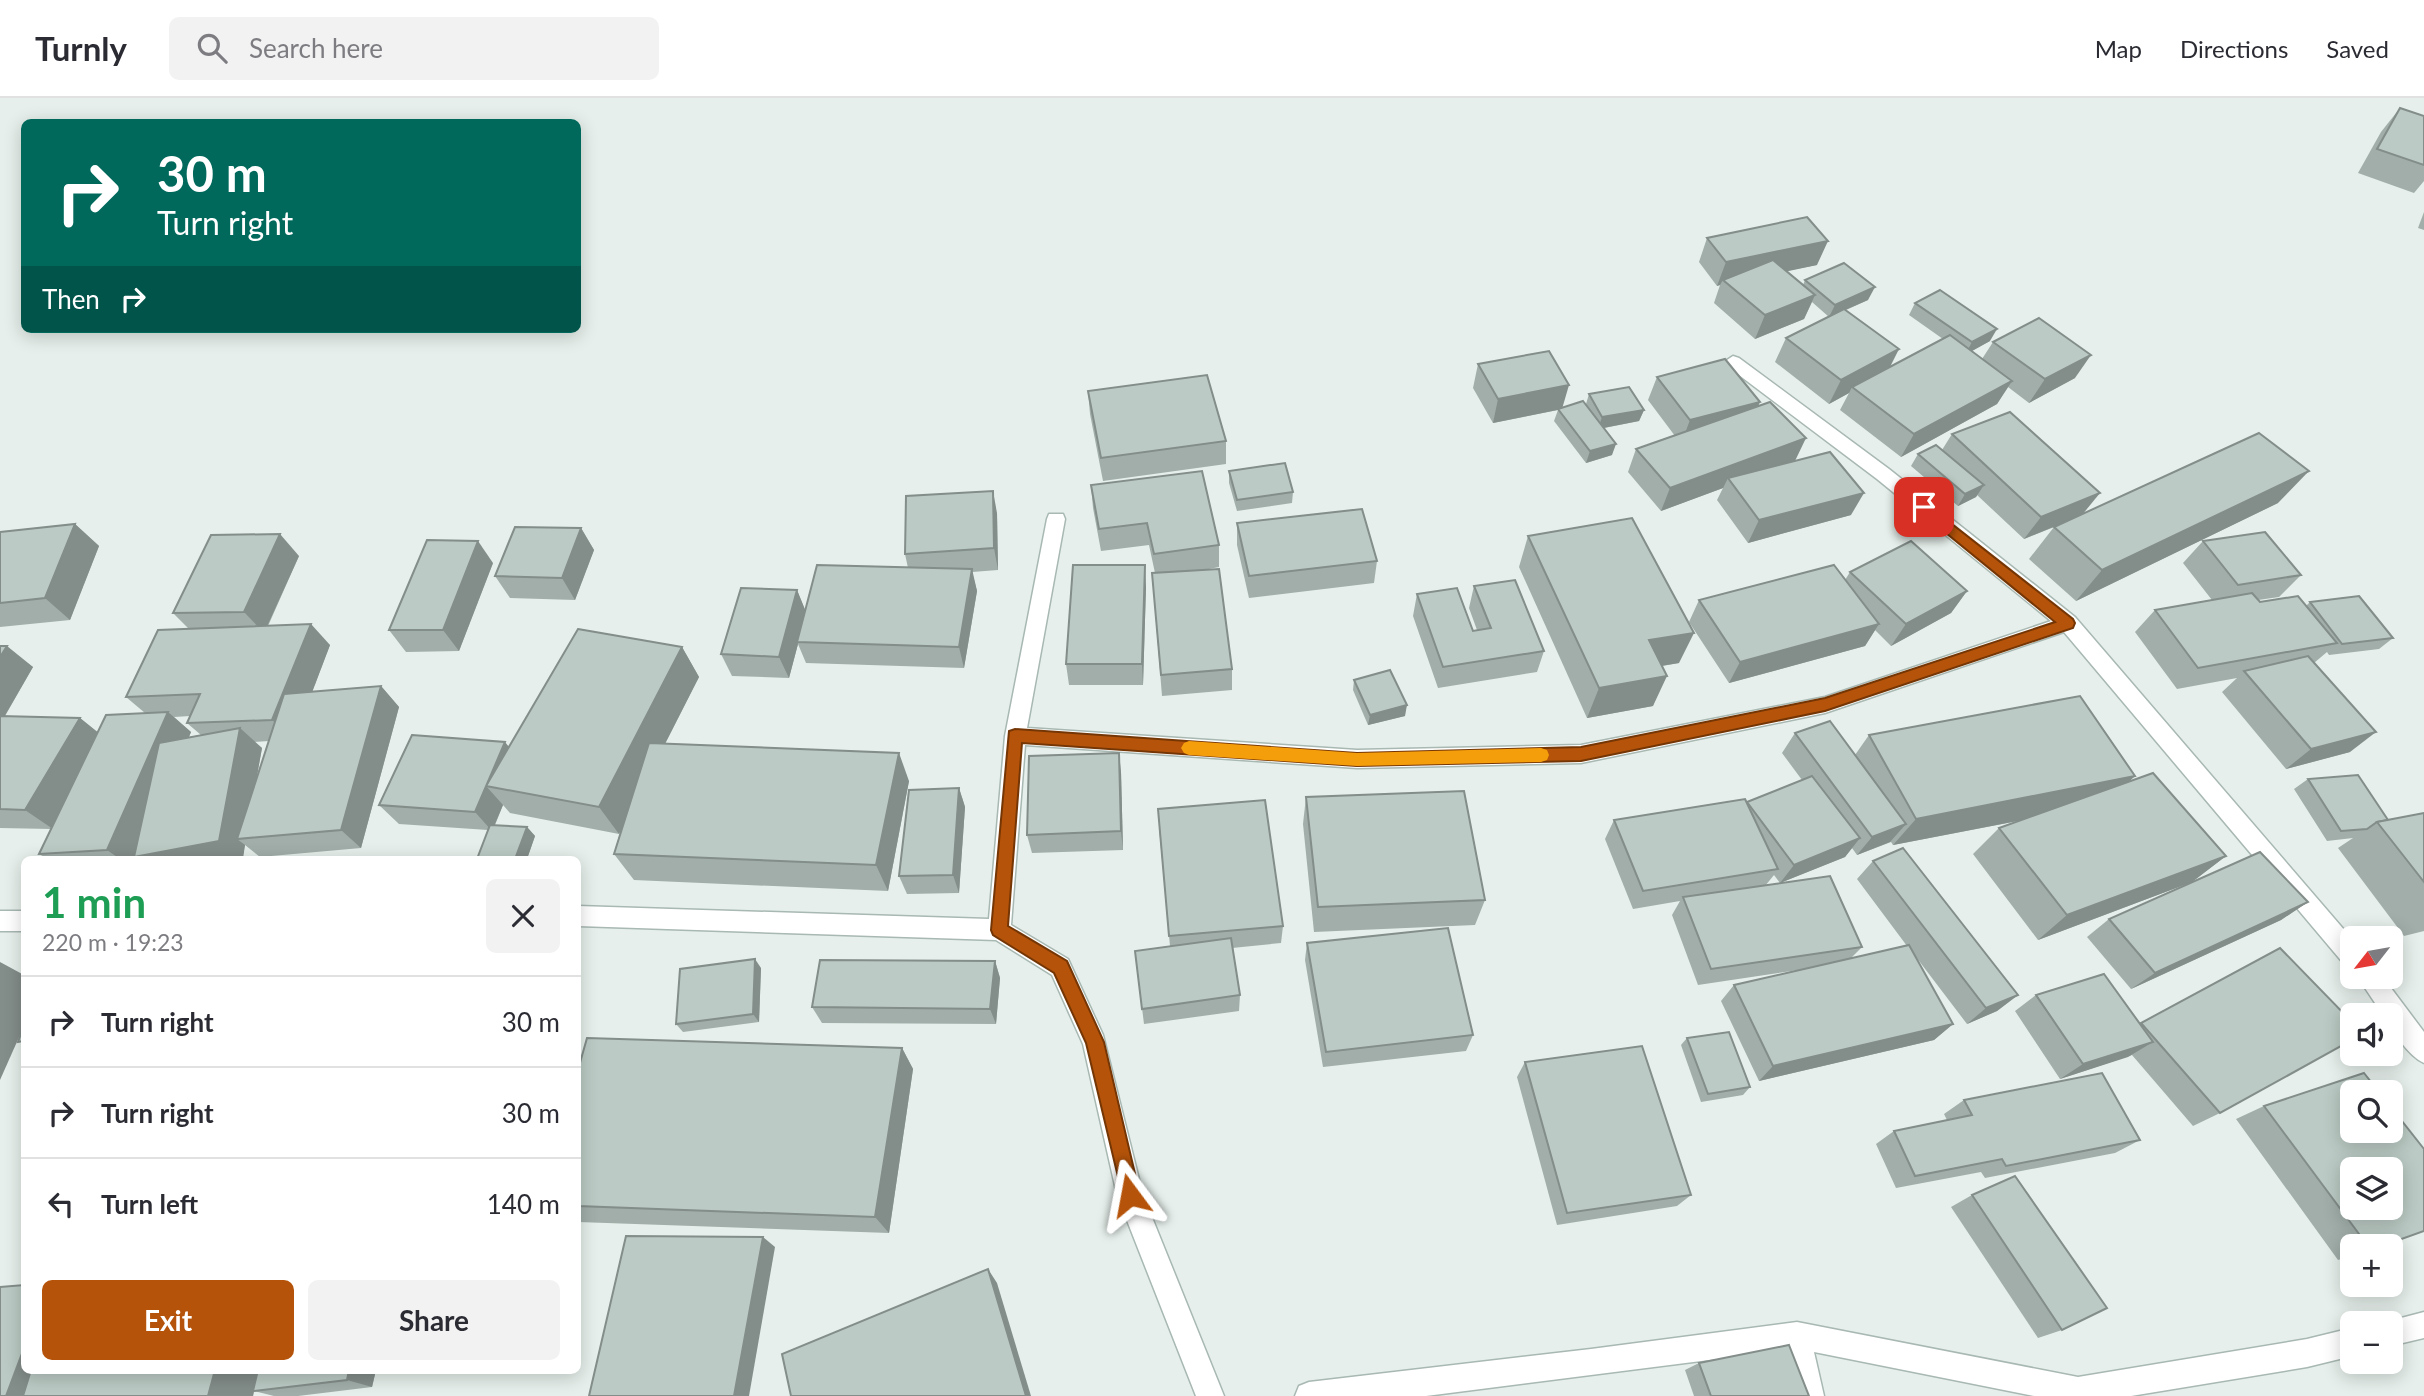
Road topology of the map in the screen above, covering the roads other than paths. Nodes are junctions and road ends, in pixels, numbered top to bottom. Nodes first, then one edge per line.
1 (1733, 362) dead end
2 (1056, 519) dead end
3 (2068, 623) junction
4 (1015, 736) junction
5 (581, 916) edge
6 (21, 920) edge
7 (0, 921) edge
8 (999, 930) junction
9 (2340, 942) edge
10 (2378, 989) edge
11 (2424, 1051) edge
12 (2424, 1325) edge
13 (2403, 1330) edge
14 (1797, 1335) junction
15 (2340, 1345) edge
16 (1210, 1396) edge
17 (1308, 1396) edge
18 (1810, 1396) edge

1 - 3 street
2 - 4 street
3 - 4 street
3 - 9 street
4 - 8 street
5 - 8 street
6 - 7 street
8 - 16 street
10 - 11 street
12 - 13 street
14 - 15 street
14 - 17 street
14 - 18 street

